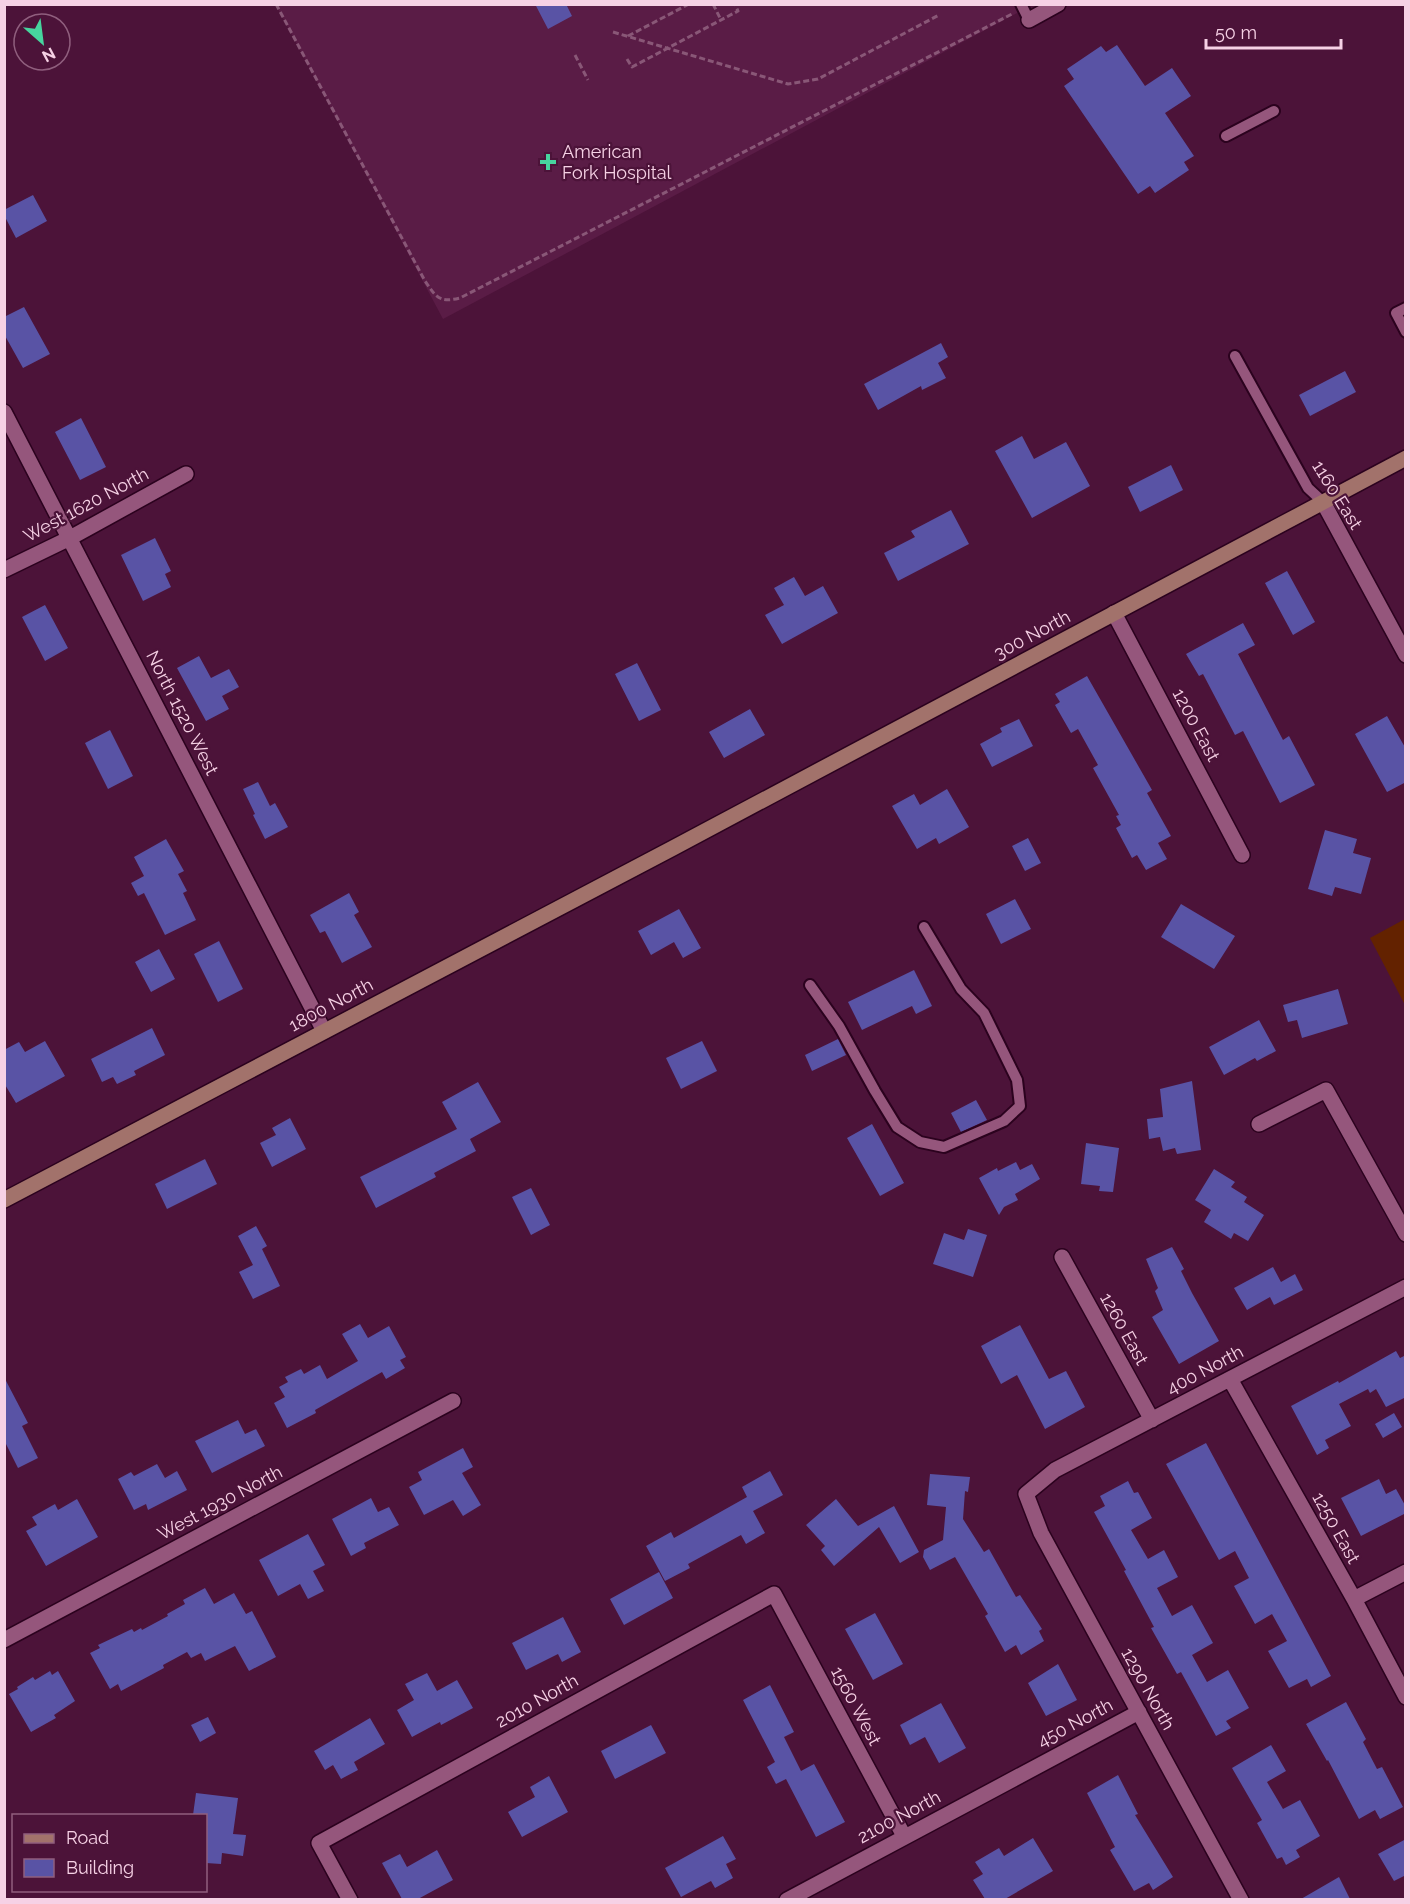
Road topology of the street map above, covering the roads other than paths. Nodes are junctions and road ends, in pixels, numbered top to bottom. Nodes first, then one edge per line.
1 (1059, 4) edge
2 (1017, 9) edge
3 (1029, 20) joint
4 (1274, 111) dead end
5 (1226, 136) dead end
6 (1406, 308) edge
7 (1406, 332) edge
8 (1235, 356) dead end
9 (4, 412) edge
10 (1406, 458) edge
11 (186, 474) dead end
12 (1323, 502) junction
13 (70, 538) junction
14 (4, 570) edge
15 (1114, 613) junction
16 (1406, 655) edge
17 (677, 846) joint
18 (1242, 855) dead end
19 (924, 927) dead end
20 (810, 985) dead end
21 (324, 1031) junction
22 (1259, 1124) dead end
23 (4, 1200) edge
24 (1406, 1234) edge
25 (1062, 1257) dead end
26 (1406, 1287) edge
27 (1230, 1379) junction
28 (453, 1401) dead end
29 (1152, 1420) junction
30 (1026, 1494) joint
31 (1406, 1572) edge
32 (774, 1594) joint
33 (1354, 1599) junction
34 (4, 1640) edge
35 (1406, 1696) edge
36 (1139, 1712) junction
37 (1029, 1769) joint
38 (904, 1836) junction
39 (350, 1899) edge
40 (787, 1899) edge
41 (1241, 1899) edge

1 - 3 street
2 - 3 lane
4 - 5 lane
6 - 7 lane
8 - 12 lane, 1160 East
9 - 13 street, North 1520 West
10 - 12 street, 300 North
11 - 13 street, West 1620 North
12 - 15 street, 300 North
12 - 16 street, 1160 East
13 - 14 street, West 1620 North
13 - 21 street, North 1520 West
15 - 17 street, 300 North
15 - 18 street, 1200 East
17 - 21 street, 1800 North
19 - 20 lane
21 - 23 street, 1800 North
22 - 24 street
25 - 29 street, 1260 East
26 - 27 street, 400 North
27 - 29 street, 400 North
27 - 33 street, 1250 East
28 - 34 street, West 1930 North
29 - 30 street, 400 North
30 - 36 street, 1290 North
31 - 33 street
32 - 38 street, 1560 West
32 - 39 street, 2010 North
33 - 35 street, 1250 East
36 - 37 street, 450 North
36 - 41 street, 1290 North
37 - 38 street, 2100 North
38 - 40 street, 2100 North

